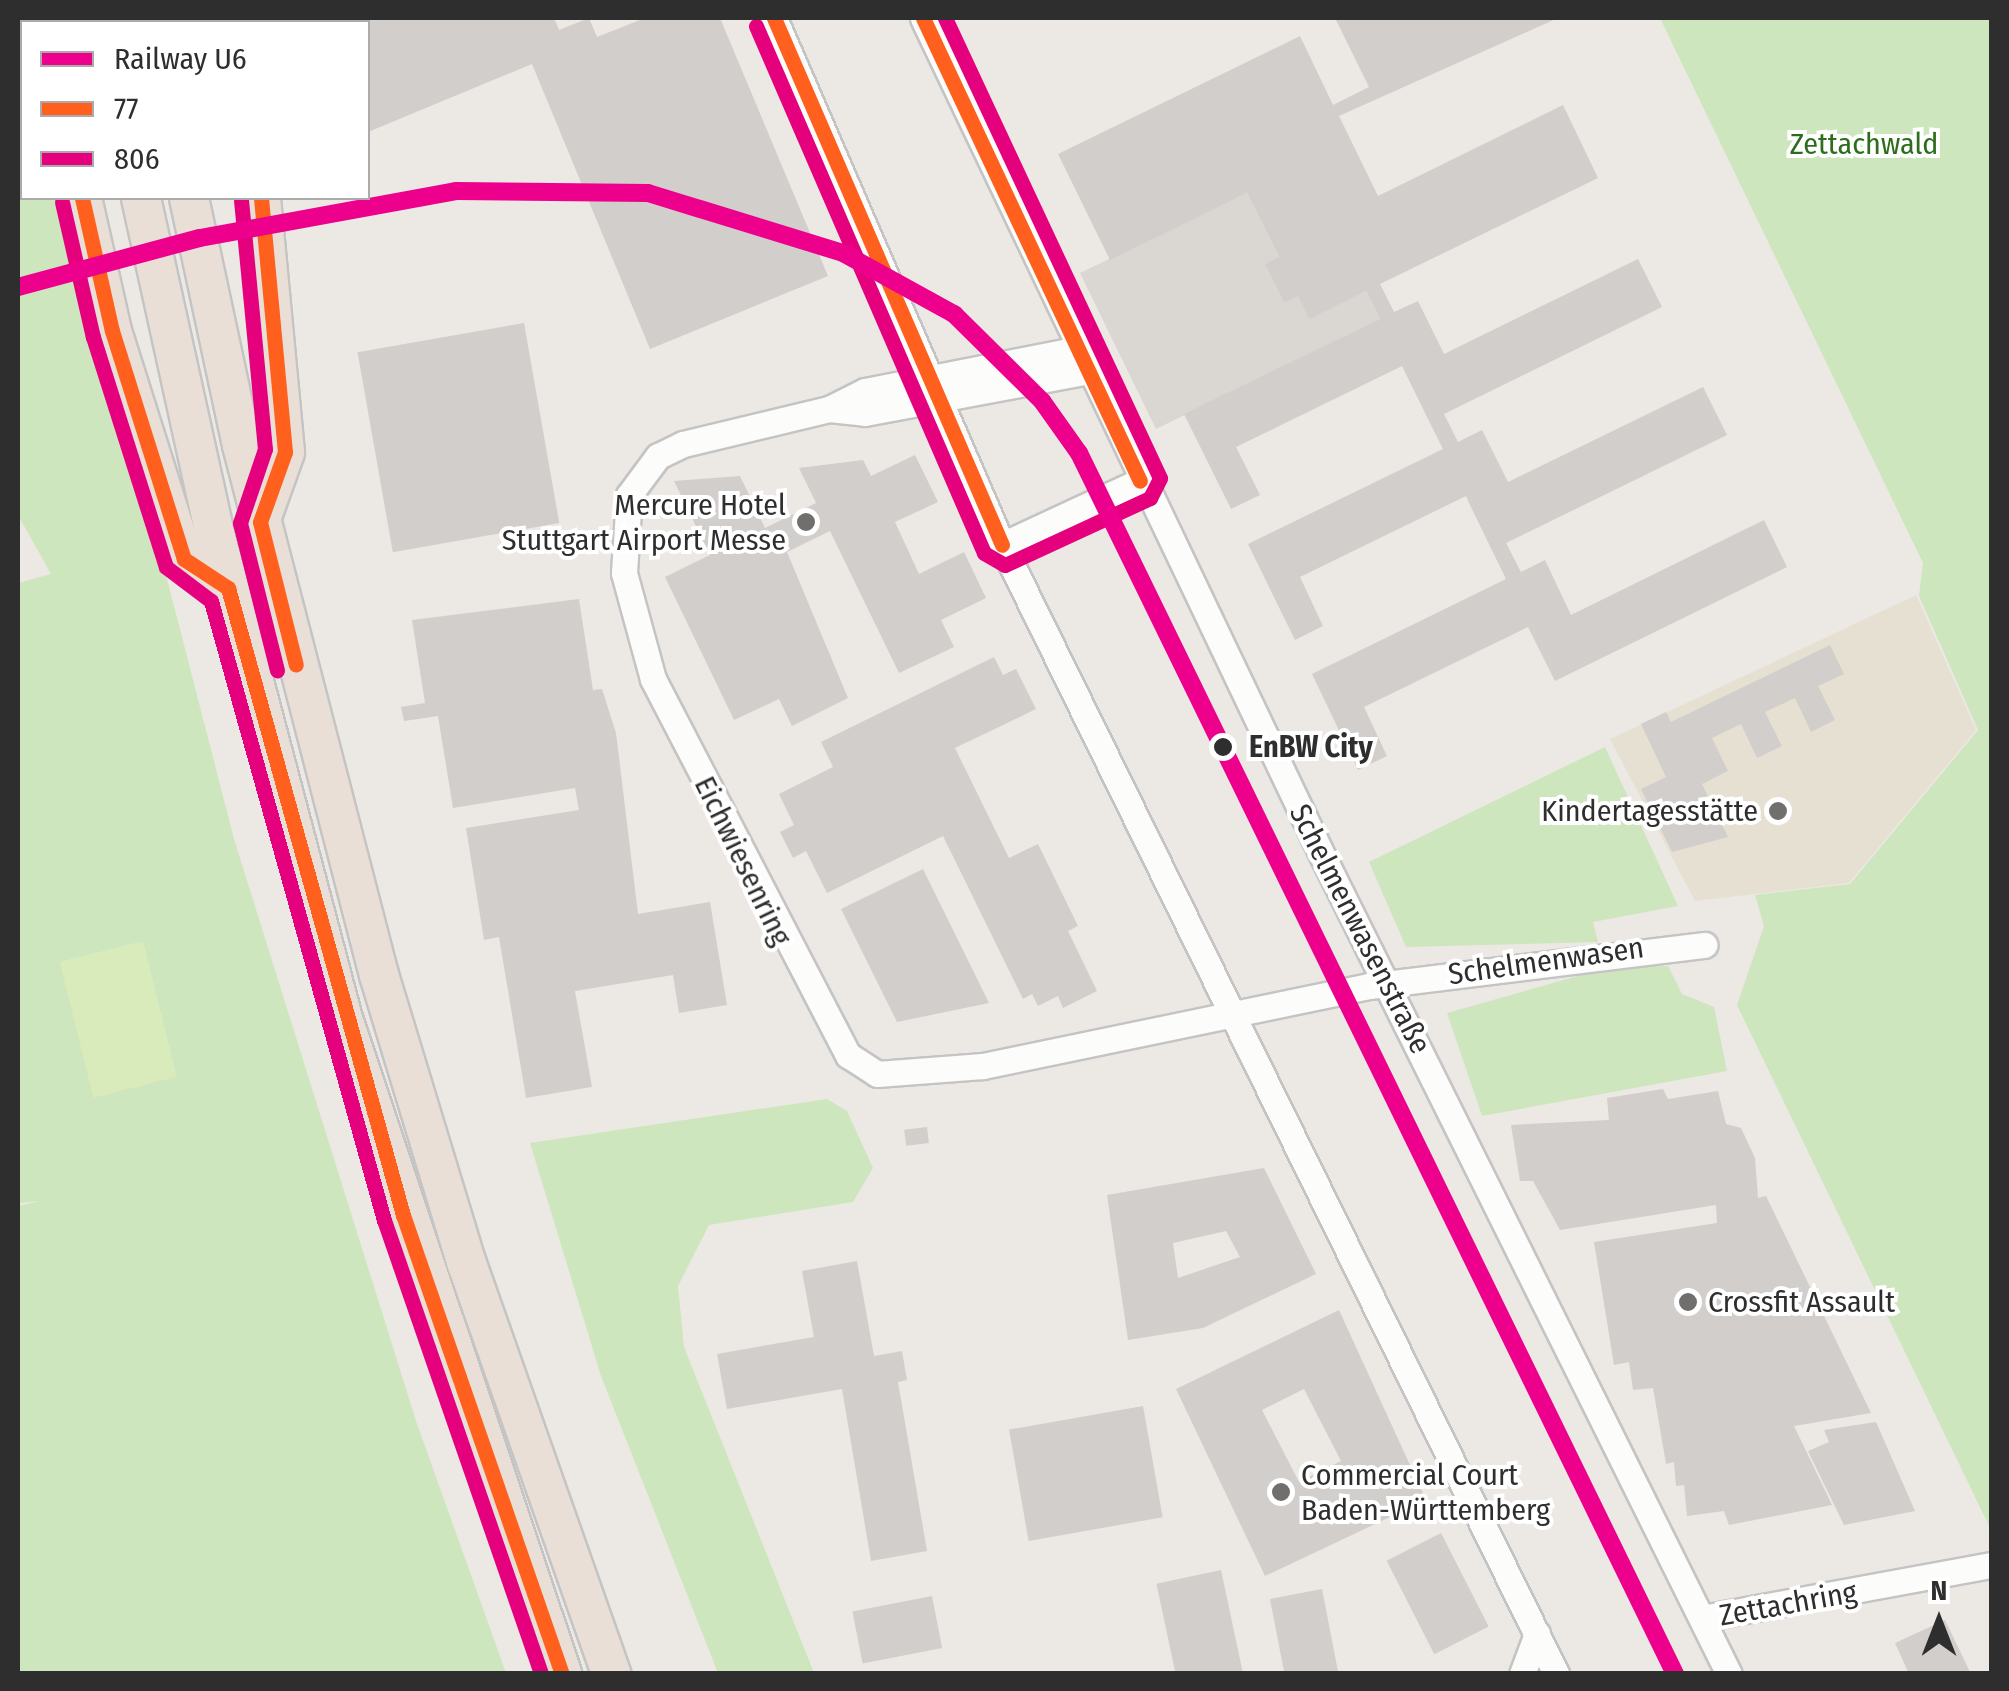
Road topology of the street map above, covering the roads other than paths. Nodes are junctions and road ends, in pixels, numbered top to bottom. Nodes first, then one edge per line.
1 (774, 18) edge
2 (923, 18) edge
3 (82, 200) edge
4 (142, 200) edge
5 (190, 200) edge
6 (261, 200) edge
7 (1084, 360) junction
8 (926, 379) junction
9 (937, 402) junction
10 (829, 409) junction
11 (1140, 480) junction
12 (260, 522) junction
13 (1002, 545) junction
14 (228, 588) junction
15 (1705, 945) dead end
16 (1388, 984) junction
17 (1234, 1011) junction
18 (1992, 1565) edge
19 (1702, 1618) junction
20 (543, 1625) junction
21 (1537, 1634) junction
22 (544, 1674) edge
23 (562, 1674) edge
24 (611, 1674) edge
25 (1522, 1674) edge
26 (1556, 1674) edge
27 (1729, 1674) edge

1 - 8 street
2 - 7 street, Schelmenwasenstraße
3 - 14 highway
4 - 14 highway
5 - 12 highway
6 - 12 highway
7 - 8 street, Eichwiesenring
7 - 9 street, Eichwiesenring
7 - 11 street, Schelmenwasenstraße
8 - 9 street
8 - 10 street, Eichwiesenring
9 - 10 street, Eichwiesenring
9 - 13 street
10 - 17 street, Eichwiesenring
11 - 13 street
11 - 16 street, Schelmenwasenstraße
12 - 24 highway
13 - 17 street
14 - 20 highway
15 - 16 street, Schelmenwasen
16 - 17 street, Eichwiesenring
16 - 19 street, Schelmenwasenstraße
17 - 21 street
18 - 19 street, Zettachring
19 - 27 street, Schelmenwasenstraße
20 - 22 highway
20 - 23 highway
21 - 25 street
21 - 26 street

